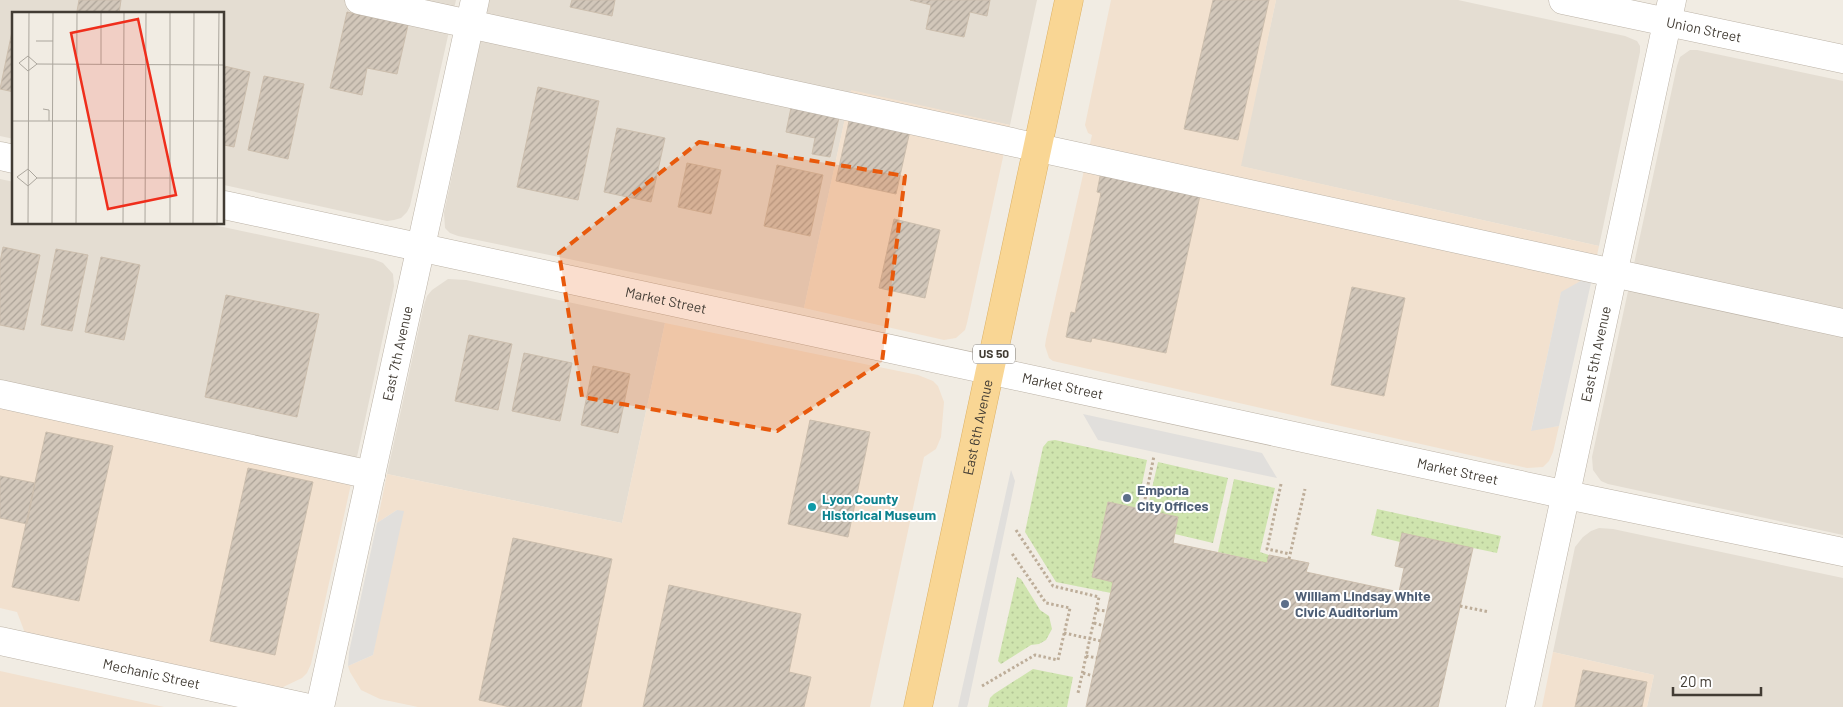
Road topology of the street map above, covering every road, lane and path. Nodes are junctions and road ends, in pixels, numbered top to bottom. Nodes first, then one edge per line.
1 (359, 0) edge
2 (1069, 0) edge
3 (1563, 0) edge
4 (1670, 11) edge
5 (473, 12) edge
6 (1843, 59) edge
7 (1038, 148) junction
8 (225, 204) edge
9 (421, 248) junction
10 (1614, 273) junction
11 (1843, 324) edge
12 (990, 371) junction
13 (0, 394) edge
14 (1154, 456) dead end
15 (371, 475) junction
16 (1281, 484) dead end
17 (1305, 489) dead end
18 (1566, 495) junction
19 (1143, 509) dead end
20 (1016, 530) dead end
21 (1011, 552) dead end
22 (1843, 552) edge
23 (1290, 554) junction
24 (1289, 559) dead end
25 (1460, 606) dead end
26 (1096, 610) junction
27 (1107, 612) dead end
28 (1489, 612) dead end
29 (1094, 623) junction
30 (1104, 626) dead end
31 (1064, 633) junction
32 (1090, 639) junction
33 (0, 641) edge
34 (1101, 641) dead end
35 (1086, 656) junction
36 (1097, 658) dead end
37 (1082, 673) junction
38 (1093, 676) dead end
39 (982, 686) dead end
40 (1078, 693) dead end
41 (304, 707) edge
42 (320, 707) edge
43 (918, 707) edge
44 (1520, 707) edge

1 - 5 street
2 - 7 main road, East 6th Avenue / US 50
3 - 4 street, Union Street
4 - 6 street, Union Street
4 - 10 street, East 5th Avenue
5 - 7 street
5 - 9 street, East 7th Avenue
7 - 10 street
7 - 12 main road, East 6th Avenue / US 50
8 - 9 street, Market Street
9 - 12 street, Market Street
9 - 15 street, East 7th Avenue
10 - 11 street
10 - 18 street, East 5th Avenue
12 - 18 street, Market Street
12 - 43 main road, East 6th Avenue / US 50
13 - 15 street
14 - 19 path
15 - 42 street, East 7th Avenue
16 - 23 path
17 - 23 path
18 - 22 street, Market Street
18 - 44 street, East 5th Avenue
20 - 26 path
21 - 31 path
23 - 24 path
25 - 28 path
26 - 27 path
26 - 29 path
29 - 30 path
29 - 32 path
31 - 32 path
31 - 39 path
32 - 34 path
32 - 35 path
33 - 41 street, Mechanic Street
35 - 36 path
35 - 37 path
37 - 38 path
37 - 40 path

